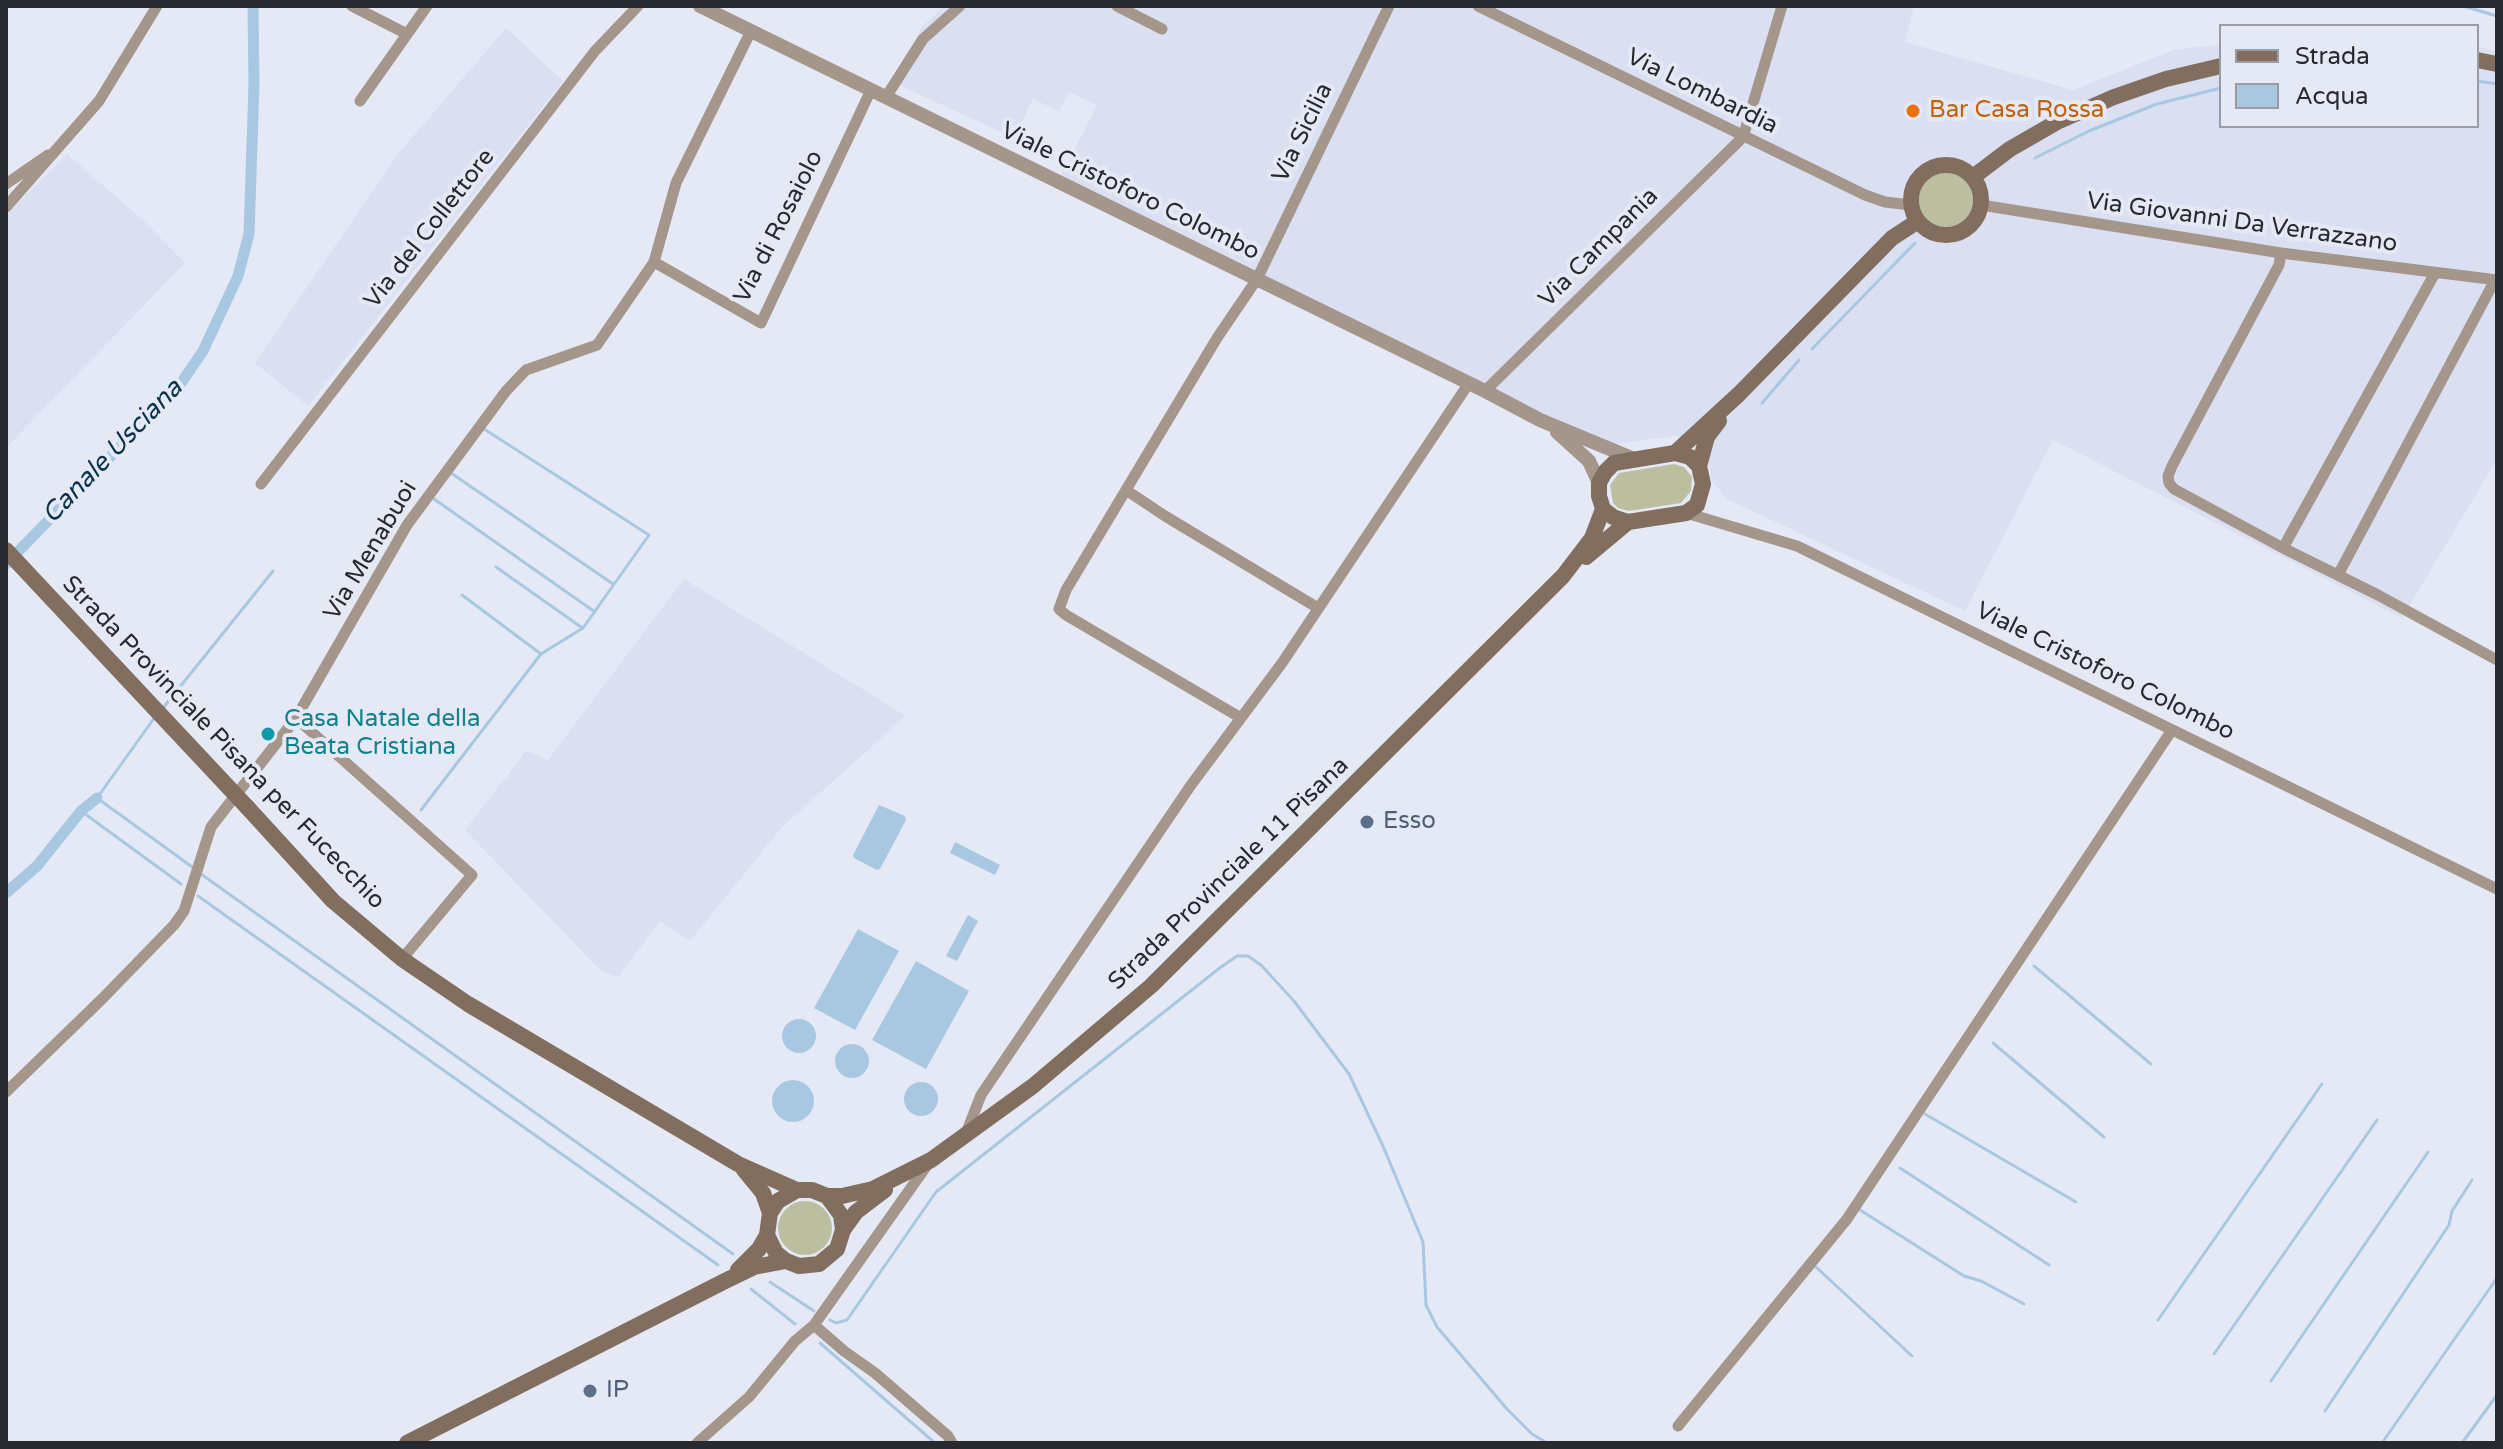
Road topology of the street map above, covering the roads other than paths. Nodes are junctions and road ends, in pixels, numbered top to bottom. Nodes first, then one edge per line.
1 (157, 6) edge
2 (352, 6) edge
3 (427, 6) edge
4 (638, 6) edge
5 (700, 6) edge
6 (960, 6) edge
7 (1117, 6) edge
8 (1389, 6) edge
9 (1478, 6) edge
10 (1782, 6) edge
11 (1162, 29) dead end
12 (751, 31) junction
13 (407, 34) junction
14 (2219, 66) edge
15 (871, 90) junction
16 (886, 97) junction
17 (360, 101) dead end
18 (1743, 137) junction
19 (65, 143) junction
20 (1973, 177) junction
21 (6, 184) edge
22 (1981, 205) junction
23 (6, 207) edge
24 (1915, 213) junction
25 (2281, 253) junction
26 (654, 262) junction
27 (2435, 273) junction
28 (1257, 279) junction
29 (2496, 280) edge
30 (1469, 383) junction
31 (1485, 391) junction
32 (1739, 394) junction
33 (1540, 420) junction
34 (1675, 453) junction
35 (1634, 459) junction
36 (1699, 466) junction
37 (1599, 483) junction
38 (261, 484) dead end
39 (1126, 490) junction
40 (1603, 509) junction
41 (1686, 513) junction
42 (1628, 522) junction
43 (2283, 548) junction
44 (6, 550) edge
45 (2338, 575) junction
46 (1563, 576) junction
47 (1318, 608) junction
48 (2497, 660) edge
49 (296, 718) junction
50 (1241, 718) junction
51 (2172, 730) junction
52 (2497, 889) edge
53 (402, 959) junction
54 (6, 1092) edge
55 (964, 1138) junction
56 (931, 1160) junction
57 (738, 1164) junction
58 (903, 1176) junction
59 (797, 1190) junction
60 (827, 1196) junction
61 (770, 1213) junction
62 (843, 1230) junction
63 (767, 1235) junction
64 (786, 1261) junction
65 (725, 1281) junction
66 (814, 1325) junction
67 (1678, 1426) dead end
68 (407, 1443) edge
69 (697, 1443) edge
70 (952, 1443) edge

1 - 19 street
2 - 13 street
3 - 13 street
4 - 38 street, Via del Collettore
5 - 12 street, Viale Cristoforo Colombo
6 - 16 street
7 - 11 street
8 - 28 street, Via Sicilia
9 - 18 street, Via Lombardia
10 - 18 street
12 - 15 street, Viale Cristoforo Colombo
12 - 26 street, Via Menabuoi
13 - 17 street
14 - 20 main road
15 - 16 street, Viale Cristoforo Colombo
15 - 26 street, Via di Rosaiolo
16 - 28 street, Viale Cristoforo Colombo
18 - 24 street, Via Lombardia
18 - 31 street, Via Campania
19 - 21 street
19 - 23 street
20 - 22 main road
20 - 24 main road
22 - 24 main road
22 - 25 street, Via Giovanni Da Verrazzano
24 - 32 main road
25 - 27 street, Via Giovanni Da Verrazzano
25 - 43 street
26 - 49 street, Via Menabuoi
27 - 29 street, Via Giovanni Da Verrazzano
27 - 43 street
28 - 30 street, Viale Cristoforo Colombo
28 - 39 street, Via Sicilia
29 - 45 street
30 - 31 street, Viale Cristoforo Colombo
30 - 47 street
31 - 33 street, Viale Cristoforo Colombo
32 - 34 main road
32 - 36 main road
33 - 35 street, Viale Cristoforo Colombo
33 - 37 street, Viale Cristoforo Colombo
34 - 35 main road
34 - 36 main road
35 - 37 main road
36 - 41 main road
37 - 40 main road
39 - 47 street
39 - 50 street, Via Sicilia
40 - 42 main road
40 - 46 main road, Strada Provinciale 11 Pisana
41 - 42 main road
41 - 51 street, Viale Cristoforo Colombo
42 - 46 main road, Strada Provinciale 11 Pisana
43 - 45 street
44 - 53 main road, Strada Provinciale Pisana per Fucecchio, bridge
45 - 48 street
46 - 55 main road, Strada Provinciale 11 Pisana
47 - 50 street
49 - 53 street
49 - 54 street, Via Menabuoi
50 - 55 street
51 - 52 street, Viale Cristoforo Colombo
51 - 67 street
53 - 57 main road, Strada Provinciale Pisana per Fucecchio
55 - 56 main road, Strada Provinciale 11 Pisana
56 - 58 main road, Strada Provinciale 11 Pisana
56 - 66 street
57 - 59 main road, Strada Provinciale Pisana per Fucecchio
57 - 61 main road, Strada Provinciale Pisana per Fucecchio
58 - 60 main road, Strada Provinciale 11 Pisana
58 - 62 main road, Strada Provinciale 11 Pisana
59 - 60 main road, Strada Provinciale Pisana per Fucecchio
59 - 61 main road
60 - 62 main road
61 - 63 main road
62 - 64 main road
63 - 64 main road
63 - 65 main road
64 - 65 main road
65 - 68 main road
66 - 69 street
66 - 70 street

